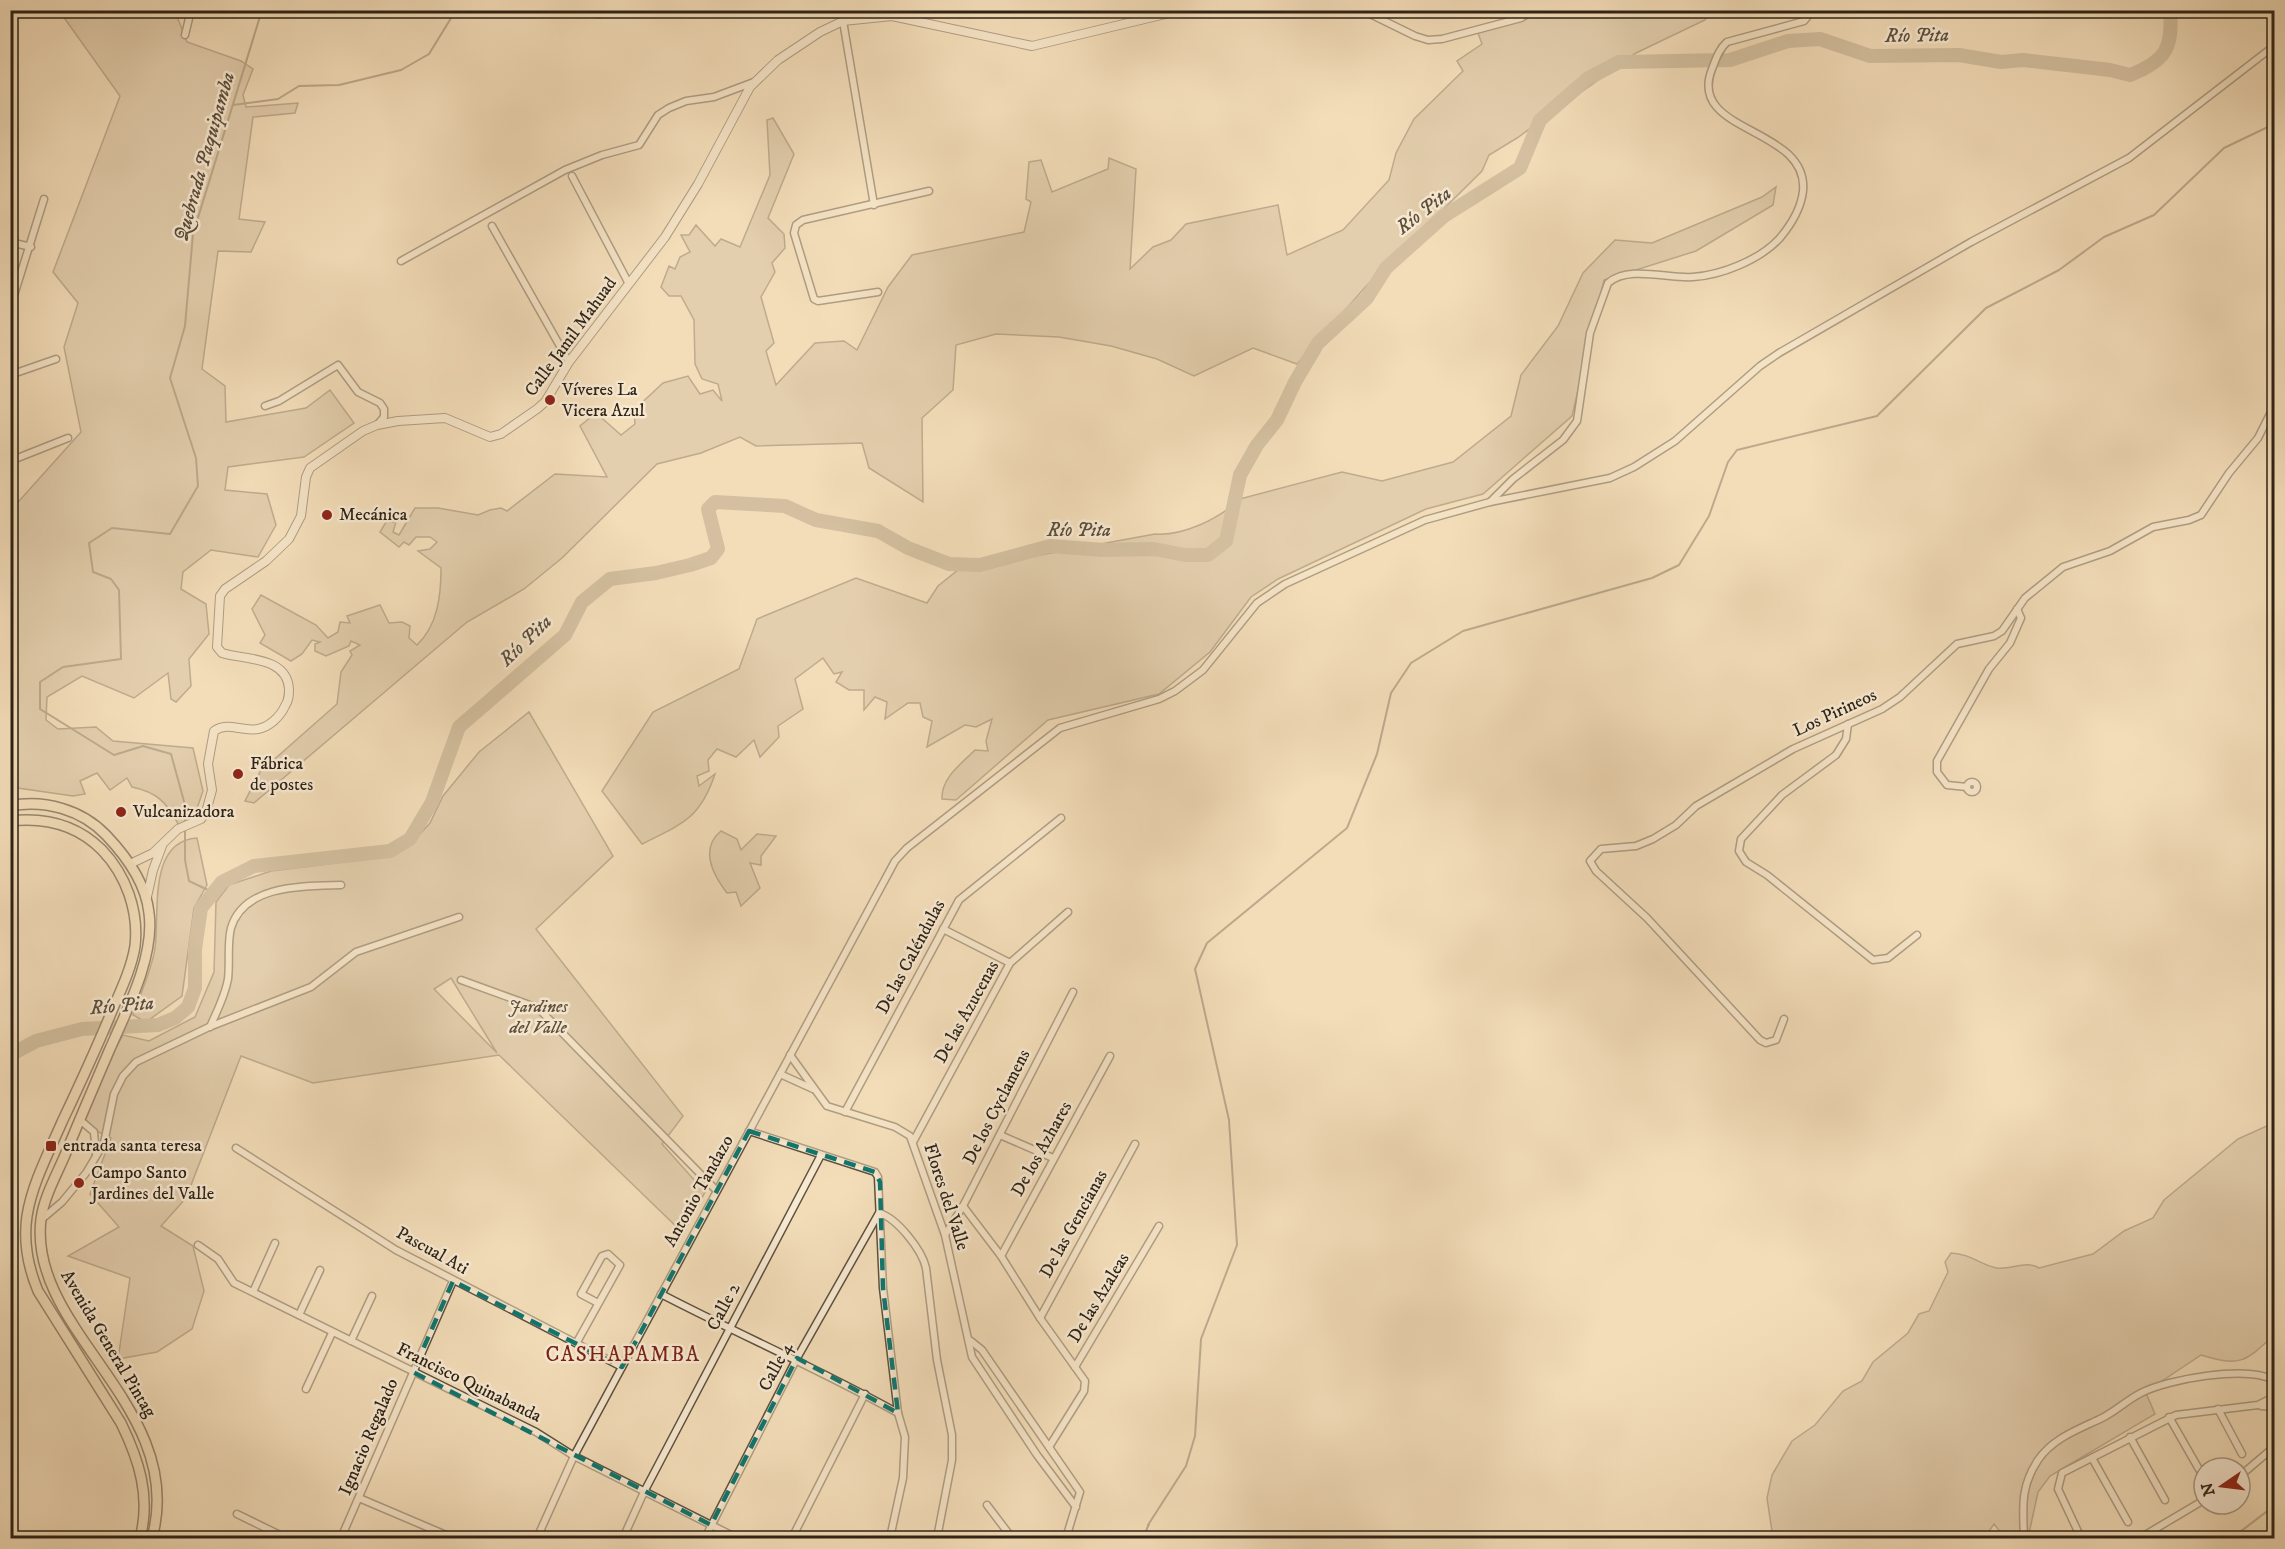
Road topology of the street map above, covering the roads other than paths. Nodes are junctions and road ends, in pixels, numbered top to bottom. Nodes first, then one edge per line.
1 (191, 10) edge
2 (1182, 10) edge
3 (1362, 10) edge
4 (1533, 10) edge
5 (1813, 10) edge
6 (883, 13) edge
7 (843, 21) junction
8 (185, 35) dead end
9 (2274, 46) edge
10 (753, 82) junction
11 (572, 176) dead end
12 (929, 191) dead end
13 (44, 199) dead end
14 (874, 205) junction
15 (492, 226) dead end
16 (10, 242) edge
17 (31, 247) junction
18 (401, 261) dead end
19 (629, 284) junction
20 (878, 292) dead end
21 (10, 308) edge
22 (56, 359) dead end
23 (569, 362) junction
24 (10, 375) edge
25 (265, 406) dead end
26 (2274, 406) edge
27 (377, 425) junction
28 (68, 438) dead end
29 (10, 461) edge
30 (1490, 502) junction
31 (2017, 609) junction
32 (1848, 724) junction
33 (1967, 787) dead end
34 (10, 806) edge
35 (1060, 818) dead end
36 (10, 821) edge
37 (163, 844) junction
38 (130, 864) junction
39 (341, 885) dead end
40 (147, 900) junction
41 (1068, 912) dead end
42 (459, 917) dead end
43 (943, 928) junction
44 (1917, 935) dead end
45 (1010, 963) junction
46 (461, 980) dead end
47 (1073, 992) dead end
48 (1784, 1019) dead end
49 (209, 1027) junction
50 (790, 1054) junction
51 (1110, 1056) dead end
52 (780, 1074) junction
53 (813, 1089) junction
54 (845, 1112) junction
55 (80, 1120) junction
56 (108, 1130) junction
57 (749, 1131) junction
58 (94, 1132) junction
59 (1000, 1135) junction
60 (913, 1142) junction
61 (1135, 1144) dead end
62 (236, 1148) dead end
63 (821, 1155) junction
64 (96, 1157) junction
65 (1053, 1158) junction
66 (716, 1190) junction
67 (963, 1206) junction
68 (879, 1213) junction
69 (41, 1220) junction
70 (1159, 1226) dead end
71 (945, 1234) junction
72 (276, 1243) dead end
73 (198, 1245) dead end
74 (1001, 1256) junction
75 (320, 1270) dead end
76 (453, 1281) junction
77 (253, 1292) junction
78 (661, 1294) junction
79 (372, 1296) dead end
80 (598, 1303) junction
81 (299, 1314) junction
82 (1040, 1318) junction
83 (730, 1329) junction
84 (333, 1333) junction
85 (351, 1341) junction
86 (970, 1341) junction
87 (577, 1342) junction
88 (796, 1358) junction
89 (622, 1367) junction
90 (1075, 1367) junction
91 (413, 1372) junction
92 (2274, 1380) edge
93 (306, 1389) dead end
94 (865, 1394) junction
95 (2274, 1397) edge
96 (2258, 1405) junction
97 (2274, 1407) edge
98 (2218, 1408) junction
99 (898, 1413) junction
100 (2169, 1417) junction
101 (2130, 1437) junction
102 (1049, 1447) junction
103 (2274, 1447) edge
104 (2242, 1454) dead end
105 (574, 1456) junction
106 (2192, 1457) edge
107 (2092, 1458) junction
108 (2252, 1466) edge
109 (644, 1492) junction
110 (359, 1498) junction
111 (2165, 1500) dead end
112 (987, 1504) dead end
113 (2192, 1507) edge
114 (1076, 1508) junction
115 (237, 1514) dead end
116 (2128, 1522) dead end
117 (711, 1525) junction
118 (2141, 1538) edge
119 (140, 1539) edge
120 (152, 1539) edge
121 (286, 1539) edge
122 (341, 1539) edge
123 (453, 1539) edge
124 (537, 1539) edge
125 (623, 1539) edge
126 (705, 1539) edge
127 (737, 1539) edge
128 (792, 1539) edge
129 (890, 1539) edge
130 (937, 1539) edge
131 (1012, 1539) edge
132 (1065, 1539) edge
133 (2024, 1539) edge
134 (2081, 1539) edge

1 - 8 street
2 - 6 street, Calle Jamil Mahuad
3 - 4 street
5 - 30 street
6 - 7 street, Calle Jamil Mahuad
7 - 10 street, Calle Jamil Mahuad
7 - 14 street
9 - 30 street, Antonio Tandazo
10 - 18 street
10 - 19 street, Calle Jamil Mahuad
11 - 19 street
12 - 14 street
13 - 17 street
14 - 20 street
15 - 23 street
16 - 17 street
17 - 21 street
19 - 23 street, Calle Jamil Mahuad
22 - 24 street
23 - 27 street, Calle Jamil Mahuad
25 - 27 street
26 - 31 street, Los Pirineos
27 - 37 street, Calle Jamil Mahuad
28 - 29 street
30 - 50 street, Antonio Tandazo
31 - 32 street, Los Pirineos
31 - 33 street
32 - 44 street
32 - 48 street, Los Pirineos
34 - 38 highway, Avenida General Pintag
35 - 43 street, De las Caléndulas
36 - 119 highway, Avenida General Pintag
37 - 38 street, Calle Jamil Mahuad
37 - 40 street, Calle Jamil Mahuad
38 - 40 highway, Avenida General Pintag
39 - 49 street
40 - 55 highway, Avenida General Pintag
41 - 45 street, De las Azucenas
42 - 49 street
43 - 45 street
43 - 54 street, De las Caléndulas
45 - 60 street, De las Azucenas
46 - 66 street
47 - 59 street, De los Cyclamens
49 - 56 street
50 - 52 street, Antonio Tandazo
50 - 53 street, Flores del Valle
51 - 65 street, De los Azhares
52 - 53 street, Flores del Valle
52 - 57 street, Antonio Tandazo
53 - 54 street, Flores del Valle
54 - 60 street, Flores del Valle
55 - 58 street
55 - 69 highway, Avenida General Pintag
56 - 58 street
56 - 64 street
57 - 63 street
57 - 66 street, Antonio Tandazo
58 - 64 street
59 - 65 street
59 - 67 street, De los Cyclamens
60 - 71 street, Flores del Valle
61 - 82 street, De las Gencianas
62 - 76 street, Pascual Ati
63 - 68 street
63 - 83 street, Calle 2
64 - 69 street
65 - 74 street, De los Azhares
66 - 78 street, Antonio Tandazo
67 - 71 street, De los Cyclamens
67 - 74 street
68 - 88 street, Calle 4
68 - 99 street
68 - 130 street
69 - 120 highway, Avenida General Pintag
70 - 90 street, De las Azaleas
71 - 86 street, Flores del Valle
72 - 77 street
73 - 77 street, Francisco Quinabanda
74 - 82 street
75 - 81 street
76 - 87 street, Pascual Ati
76 - 91 street, Ignacio Regalado
77 - 81 street, Francisco Quinabanda
78 - 83 street
78 - 89 street, Antonio Tandazo
79 - 85 street
80 - 80 street
80 - 87 street
81 - 84 street, Francisco Quinabanda
82 - 90 street
83 - 88 street
83 - 109 street, Calle 2
84 - 85 street, Francisco Quinabanda
84 - 93 street
85 - 91 street, Francisco Quinabanda
86 - 102 street
86 - 114 street, Flores del Valle
87 - 89 street, Pascual Ati
88 - 94 street
88 - 117 street, Calle 4
89 - 105 street, Antonio Tandazo
90 - 102 street, De las Azaleas
91 - 105 street, Francisco Quinabanda
91 - 110 street, Ignacio Regalado
92 - 133 street
94 - 99 street
94 - 128 street
95 - 96 street
96 - 97 street
96 - 98 street
98 - 100 street
98 - 104 street
99 - 129 street
100 - 101 street
100 - 106 street
101 - 107 street
101 - 111 street
102 - 114 street
103 - 108 street
105 - 109 street, Francisco Quinabanda
105 - 124 street, Antonio Tandazo
107 - 116 street
107 - 134 street
109 - 117 street, Francisco Quinabanda
109 - 125 street, Calle 2
110 - 122 street, Ignacio Regalado
110 - 123 street
112 - 131 street
113 - 118 street
114 - 132 street
115 - 121 street
117 - 126 street, Calle 4
117 - 127 street, Francisco Quinabanda

